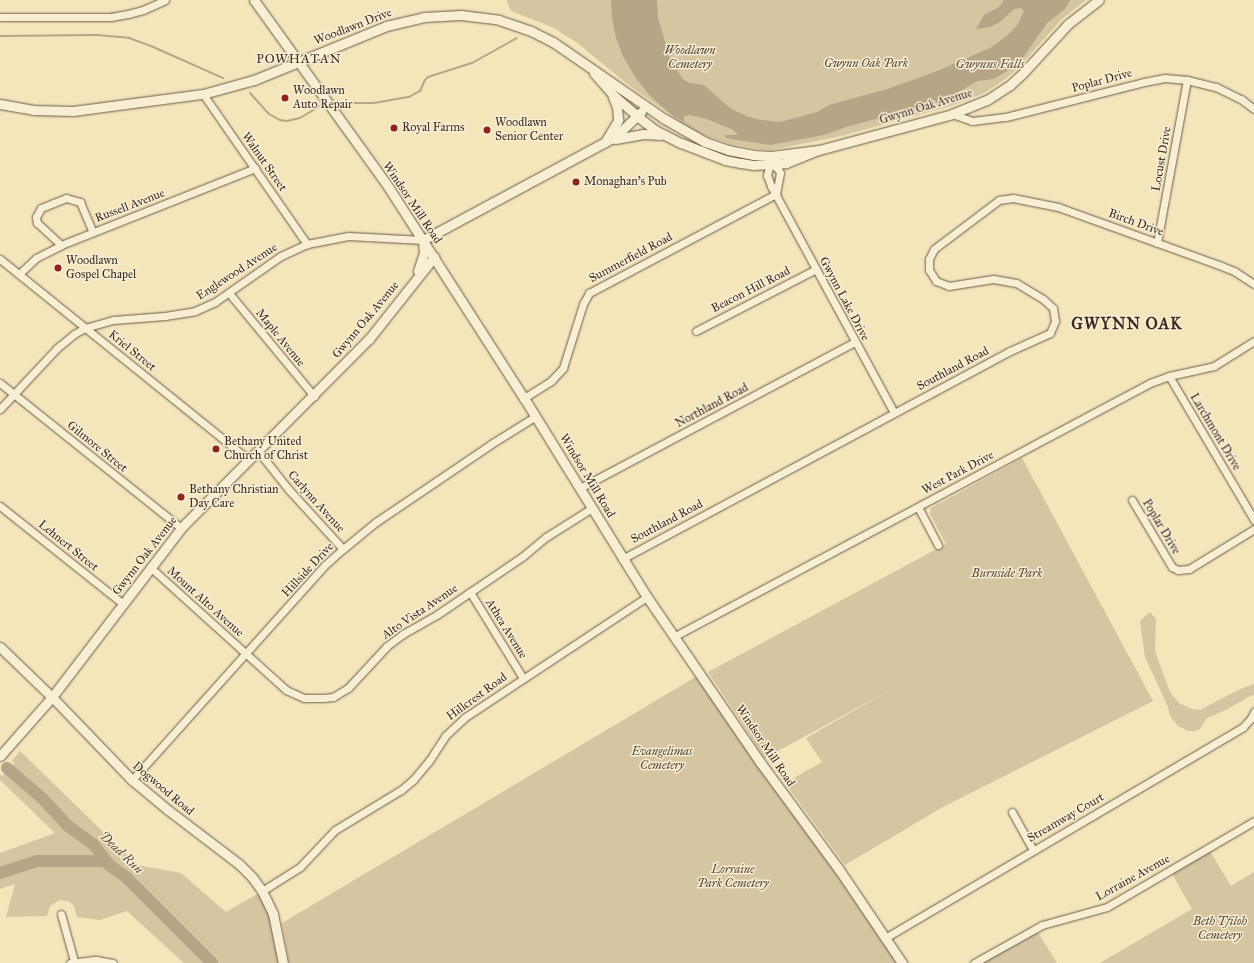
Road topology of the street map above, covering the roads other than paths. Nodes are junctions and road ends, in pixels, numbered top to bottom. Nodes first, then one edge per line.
1 (165, 0) edge
2 (254, 0) edge
3 (1099, 0) edge
4 (0, 17) edge
5 (297, 61) junction
6 (589, 68) junction
7 (1187, 80) junction
8 (203, 94) junction
9 (612, 94) junction
10 (0, 104) edge
11 (642, 104) junction
12 (1254, 109) edge
13 (634, 114) junction
14 (952, 114) junction
15 (666, 136) junction
16 (606, 142) junction
17 (771, 160) junction
18 (255, 168) junction
19 (776, 194) junction
20 (1005, 198) joint
21 (93, 232) junction
22 (423, 240) junction
23 (1158, 243) junction
24 (307, 244) junction
25 (61, 245) junction
26 (434, 257) junction
27 (0, 259) edge
28 (816, 269) junction
29 (19, 274) junction
30 (414, 280) junction
31 (1254, 284) edge
32 (229, 293) junction
33 (85, 328) junction
34 (696, 331) dead end
35 (1254, 341) edge
36 (855, 342) junction
37 (1169, 376) junction
38 (0, 383) edge
39 (14, 394) junction
40 (314, 396) junction
41 (524, 398) junction
42 (0, 410) edge
43 (894, 413) junction
44 (536, 416) junction
45 (258, 451) junction
46 (249, 460) junction
47 (580, 488) junction
48 (1132, 500) dead end
49 (0, 506) edge
50 (918, 507) junction
51 (592, 508) junction
52 (1254, 520) edge
53 (181, 528) junction
54 (1254, 529) edge
55 (938, 545) dead end
56 (343, 549) junction
57 (622, 559) junction
58 (150, 567) junction
59 (470, 592) junction
60 (647, 596) junction
61 (123, 604) junction
62 (675, 636) junction
63 (0, 647) edge
64 (245, 654) junction
65 (523, 678) junction
66 (52, 697) junction
67 (1254, 712) edge
68 (0, 756) edge
69 (132, 780) junction
70 (1012, 812) dead end
71 (1254, 821) edge
72 (1033, 850) junction
73 (262, 891) junction
74 (61, 914) dead end
75 (885, 938) junction
76 (71, 962) edge
77 (113, 963) edge
78 (283, 963) edge
79 (902, 963) edge
80 (974, 963) edge

1 - 4 street
2 - 5 main road, Windsor Mill Road
3 - 14 main road, Gwynn Oak Avenue
5 - 6 main road, Woodlawn Drive
5 - 8 main road, Woodlawn Drive
5 - 22 main road, Windsor Mill Road
6 - 9 main road, Woodlawn Drive
6 - 11 main road, Woodlawn Drive
7 - 12 street, Poplar Drive
7 - 14 street, Poplar Drive
7 - 23 street, Locust Drive
8 - 10 main road, Woodlawn Drive
8 - 18 street, Walnut Street
9 - 13 main road, Woodlawn Drive
9 - 16 main road
11 - 13 main road
11 - 17 main road, Gwynn Oak Avenue
13 - 15 main road, Gwynn Oak Avenue
13 - 16 main road
14 - 17 main road, Gwynn Oak Avenue
15 - 16 main road
15 - 17 main road, Gwynn Oak Avenue
16 - 22 main road
17 - 19 street, Gwynn Lake Drive
17 - 19 street
18 - 21 street, Russell Avenue
18 - 24 street, Walnut Street
19 - 28 street, Gwynn Lake Drive
19 - 41 street, Summerfield Road
20 - 23 street, Birch Drive
20 - 43 street, Southland Road
21 - 25 street, Russell Avenue
21 - 25 street
22 - 24 street, Englewood Avenue
22 - 26 main road, Windsor Mill Road
22 - 30 main road
23 - 31 street, Birch Drive
24 - 32 street, Englewood Avenue
25 - 29 street, Russell Avenue
26 - 30 main road, Gwynn Oak Avenue
26 - 41 main road, Windsor Mill Road
27 - 29 street, Kriel Street
28 - 34 street, Beacon Hill Road
28 - 36 street, Gwynn Lake Drive
29 - 33 street, Kriel Street
30 - 40 main road, Gwynn Oak Avenue
32 - 33 street, Englewood Avenue
32 - 40 street, Maple Avenue
33 - 39 street, Englewood Avenue
33 - 46 street, Kriel Street
35 - 37 street, West Park Drive
36 - 43 street, Gwynn Lake Drive
36 - 47 street, Northland Road
37 - 50 street, West Park Drive
37 - 52 street, Larchmont Drive
38 - 39 street, Gilmore Street
39 - 42 street, Englewood Avenue
39 - 53 street, Gilmore Street
40 - 45 main road, Gwynn Oak Avenue
41 - 44 main road, Windsor Mill Road
43 - 57 street, Southland Road
44 - 47 main road, Windsor Mill Road
44 - 56 street, Hillside Drive
45 - 46 main road, Gwynn Oak Avenue
45 - 56 street, Carlynn Avenue
46 - 53 main road, Gwynn Oak Avenue
47 - 51 main road, Windsor Mill Road
48 - 54 street, Poplar Drive
49 - 61 street, Lehnert Street
50 - 55 street
50 - 62 street, West Park Drive
51 - 57 main road, Windsor Mill Road
51 - 59 street, Alto Vista Avenue
53 - 58 main road, Gwynn Oak Avenue
56 - 64 street, Hillside Drive
57 - 60 main road, Windsor Mill Road
58 - 61 main road, Gwynn Oak Avenue
58 - 64 street, Mount Alto Avenue
59 - 64 street, Alto Vista Avenue
59 - 65 street, Athea Avenue
60 - 62 main road, Windsor Mill Road
60 - 65 street, Hillcrest Road
61 - 66 main road, Gwynn Oak Avenue
62 - 75 main road, Windsor Mill Road
63 - 66 main road, Dogwood Road
64 - 69 street, Hillside Drive
65 - 73 street, Hillcrest Road
66 - 68 main road, Gwynn Oak Avenue
66 - 69 main road, Dogwood Road
67 - 72 street, Streamway Court
69 - 73 main road, Dogwood Road
70 - 72 street
71 - 80 street, Lorraine Avenue
72 - 75 street, Streamway Court
73 - 78 main road, Dogwood Road
74 - 76 street
75 - 79 main road, Windsor Mill Road
76 - 77 street

